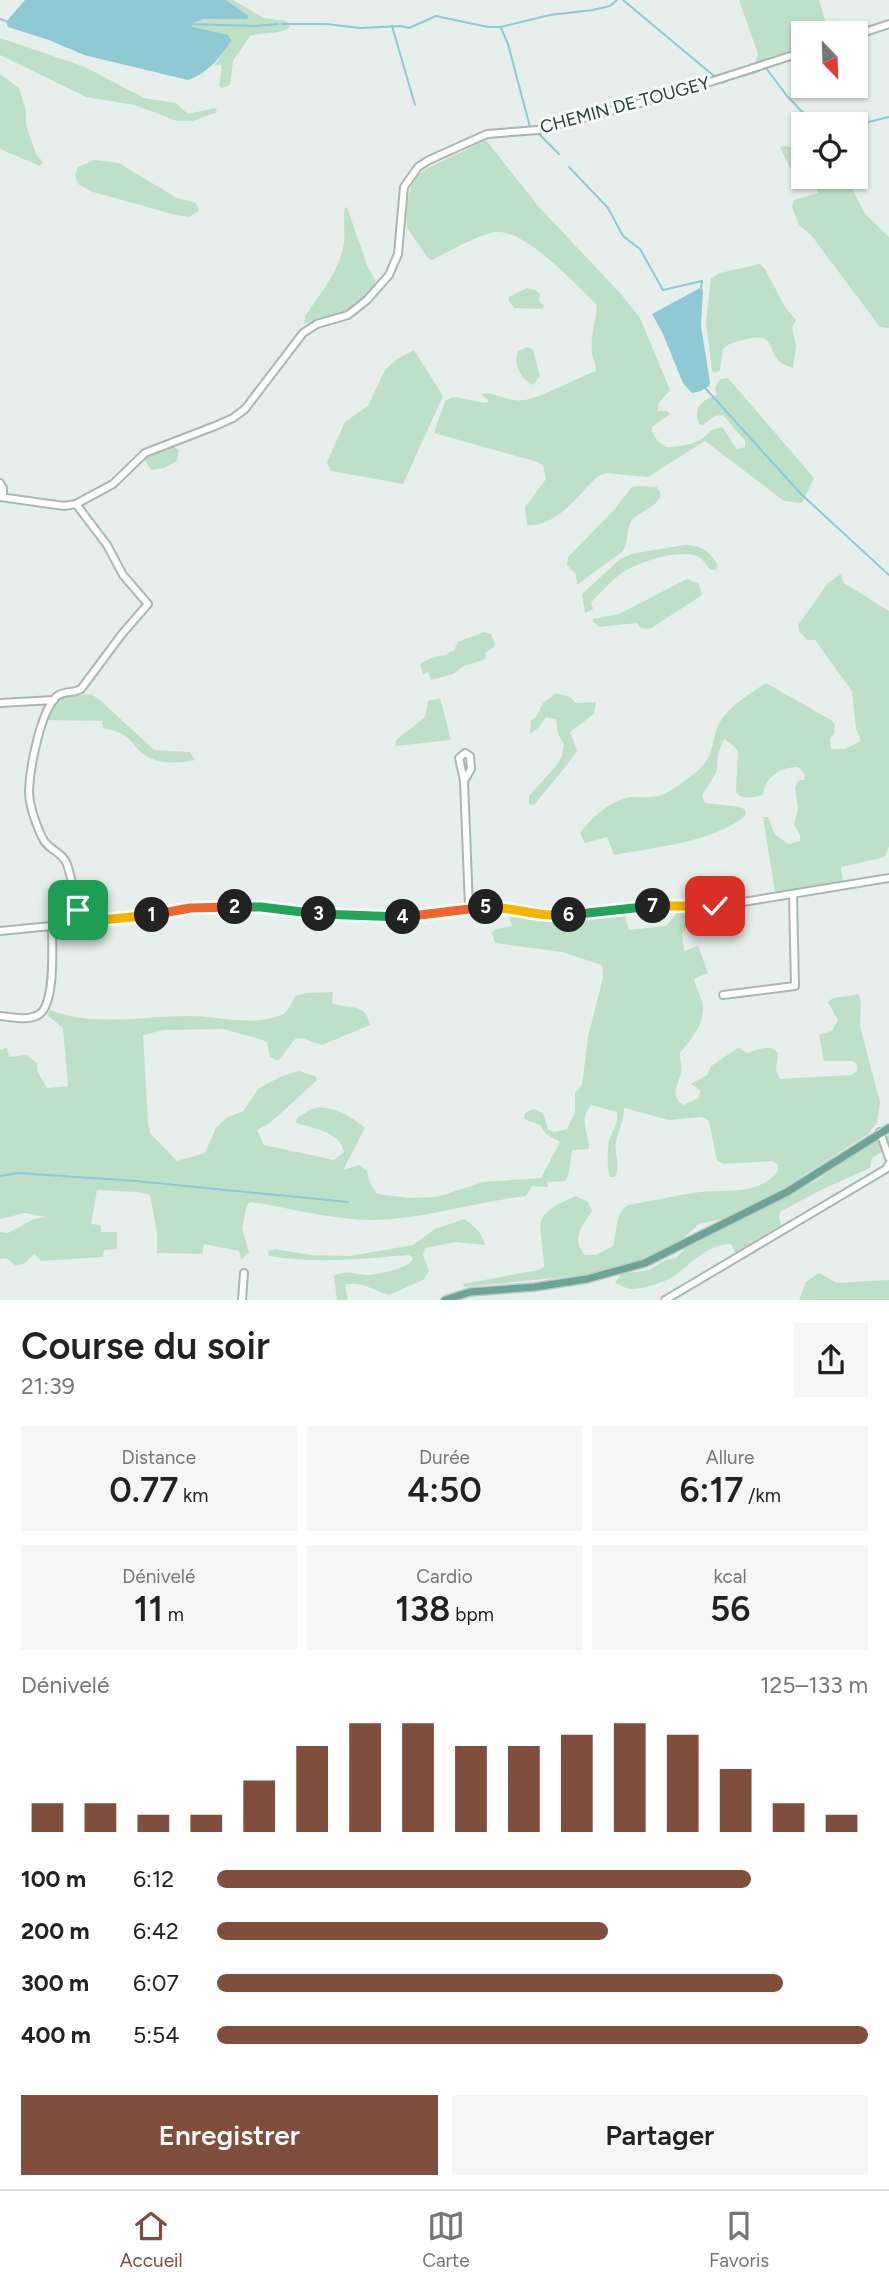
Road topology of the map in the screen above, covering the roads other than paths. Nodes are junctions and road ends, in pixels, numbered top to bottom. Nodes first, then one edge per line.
1 (889, 24) edge
2 (868, 31) edge
3 (791, 56) edge
4 (0, 483) edge
5 (1, 497) edge
6 (76, 504) junction
7 (54, 700) junction
8 (0, 704) edge
9 (464, 781) dead end
10 (889, 878) edge
11 (793, 894) junction
12 (470, 908) junction
13 (81, 922) junction
14 (52, 926) junction
15 (0, 931) edge
16 (723, 995) dead end
17 (0, 1016) edge
18 (889, 1128) edge
19 (880, 1132) junction
20 (889, 1158) edge
21 (889, 1164) edge
22 (244, 1273) dead end
23 (242, 1300) edge
24 (445, 1300) edge
25 (665, 1300) edge

1 - 2 street
3 - 6 street, CHEMIN DE TOUGEY
4 - 5 street
5 - 6 street
6 - 7 street
7 - 8 street
7 - 13 street
9 - 12 street
10 - 11 street
11 - 12 street
11 - 16 street
12 - 13 street
13 - 14 street
14 - 15 street
14 - 17 street
18 - 19 main road
19 - 20 street
19 - 24 main road
21 - 25 street
22 - 23 street

